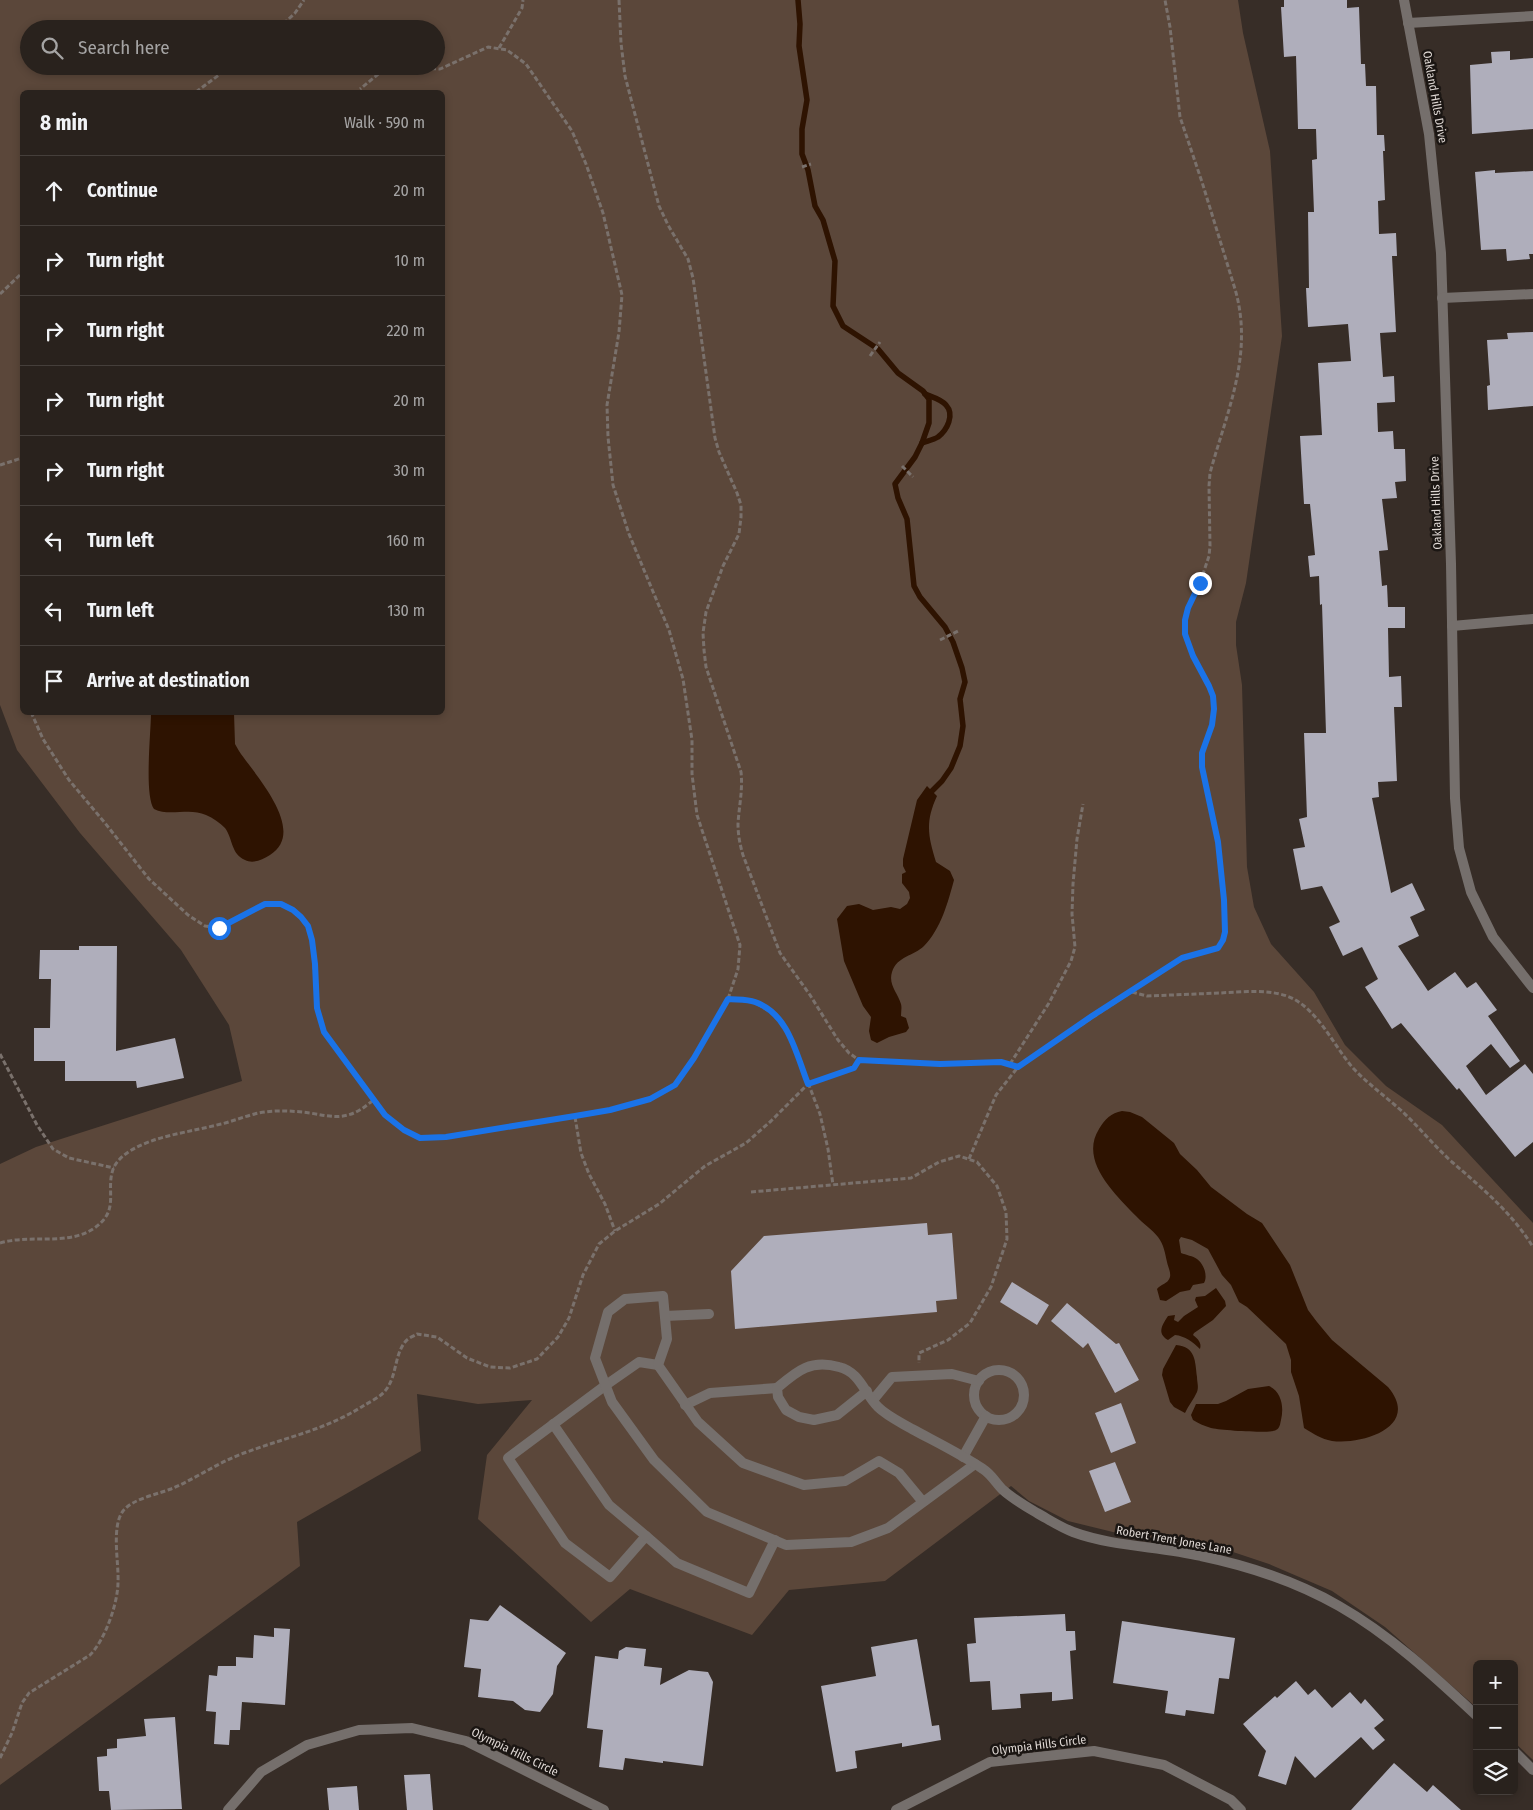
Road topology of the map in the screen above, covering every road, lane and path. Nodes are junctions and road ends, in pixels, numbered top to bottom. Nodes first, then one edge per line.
1 (304, 0) edge
2 (523, 0) edge
3 (619, 0) edge
4 (1165, 0) edge
5 (1404, 0) edge
6 (1533, 16) edge
7 (288, 20) edge
8 (1408, 23) junction
9 (499, 48) junction
10 (445, 67) edge
11 (220, 75) edge
12 (378, 75) edge
13 (360, 89) dead end
14 (199, 90) edge
15 (811, 164) dead end
16 (802, 167) dead end
17 (20, 275) edge
18 (0, 294) edge
19 (1533, 294) edge
20 (1442, 298) junction
21 (880, 342) dead end
22 (870, 356) dead end
23 (20, 459) edge
24 (0, 465) edge
25 (902, 466) dead end
26 (913, 477) dead end
27 (1533, 619) edge
28 (1452, 626) junction
29 (958, 631) dead end
30 (940, 640) dead end
31 (31, 715) edge
32 (1083, 804) dead end
33 (1533, 988) edge
34 (1131, 992) junction
35 (728, 999) junction
36 (0, 1054) edge
37 (859, 1060) junction
38 (1010, 1064) junction
39 (1018, 1067) junction
40 (808, 1084) junction
41 (374, 1100) junction
42 (575, 1116) junction
43 (969, 1159) junction
44 (114, 1168) junction
45 (833, 1185) junction
46 (751, 1192) dead end
47 (615, 1231) junction
48 (0, 1243) edge
49 (1533, 1247) edge
50 (710, 1314) dead end
51 (665, 1316) junction
52 (658, 1365) junction
53 (920, 1376) junction
54 (979, 1381) junction
55 (606, 1385) junction
56 (777, 1388) junction
57 (867, 1390) junction
58 (873, 1400) junction
59 (685, 1405) junction
60 (986, 1416) junction
61 (554, 1424) junction
62 (963, 1457) junction
63 (976, 1464) junction
64 (923, 1502) junction
65 (646, 1536) junction
66 (775, 1540) junction
67 (1473, 1712) edge
68 (1518, 1755) edge
69 (0, 1758) edge
70 (1533, 1770) edge
71 (228, 1810) edge
72 (604, 1810) edge
73 (896, 1810) edge
74 (1241, 1810) edge

1 - 7 path
2 - 9 path
3 - 37 path
4 - 34 path
5 - 8 street, Oakland Hills Drive
6 - 8 street
8 - 20 street, Oakland Hills Drive
9 - 10 path
9 - 35 path
11 - 14 path
12 - 13 path
15 - 16 path
17 - 18 path
19 - 20 street
20 - 28 street, Oakland Hills Drive
21 - 22 path
23 - 24 path
25 - 26 path
27 - 28 street
28 - 33 street, Oakland Hills Drive
29 - 30 path
31 - 41 path
32 - 38 path
34 - 39 path
34 - 49 path
35 - 40 path
35 - 42 path
36 - 44 path
37 - 38 path
37 - 40 path
38 - 39 path
39 - 43 path
40 - 45 path
40 - 47 path
41 - 42 path
41 - 44 path
42 - 47 path
43 - 45 path
43 - 53 path
44 - 48 path
45 - 46 path
47 - 69 path
50 - 51 street
51 - 52 street
51 - 55 street
52 - 55 street
52 - 59 street
53 - 54 street
53 - 58 street
54 - 60 street
54 - 60 street
55 - 61 street
55 - 66 street
56 - 57 street, Robert Trent Jones Lane
56 - 57 street
56 - 59 street
57 - 58 street, Robert Trent Jones Lane
58 - 62 street, Robert Trent Jones Lane
59 - 64 street
60 - 62 street
61 - 65 street
61 - 65 street
62 - 63 street, Robert Trent Jones Lane
63 - 64 street
63 - 67 street, Robert Trent Jones Lane
64 - 66 street
65 - 66 street
68 - 70 street
71 - 72 street, Olympia Hills Circle
73 - 74 street, Olympia Hills Circle

